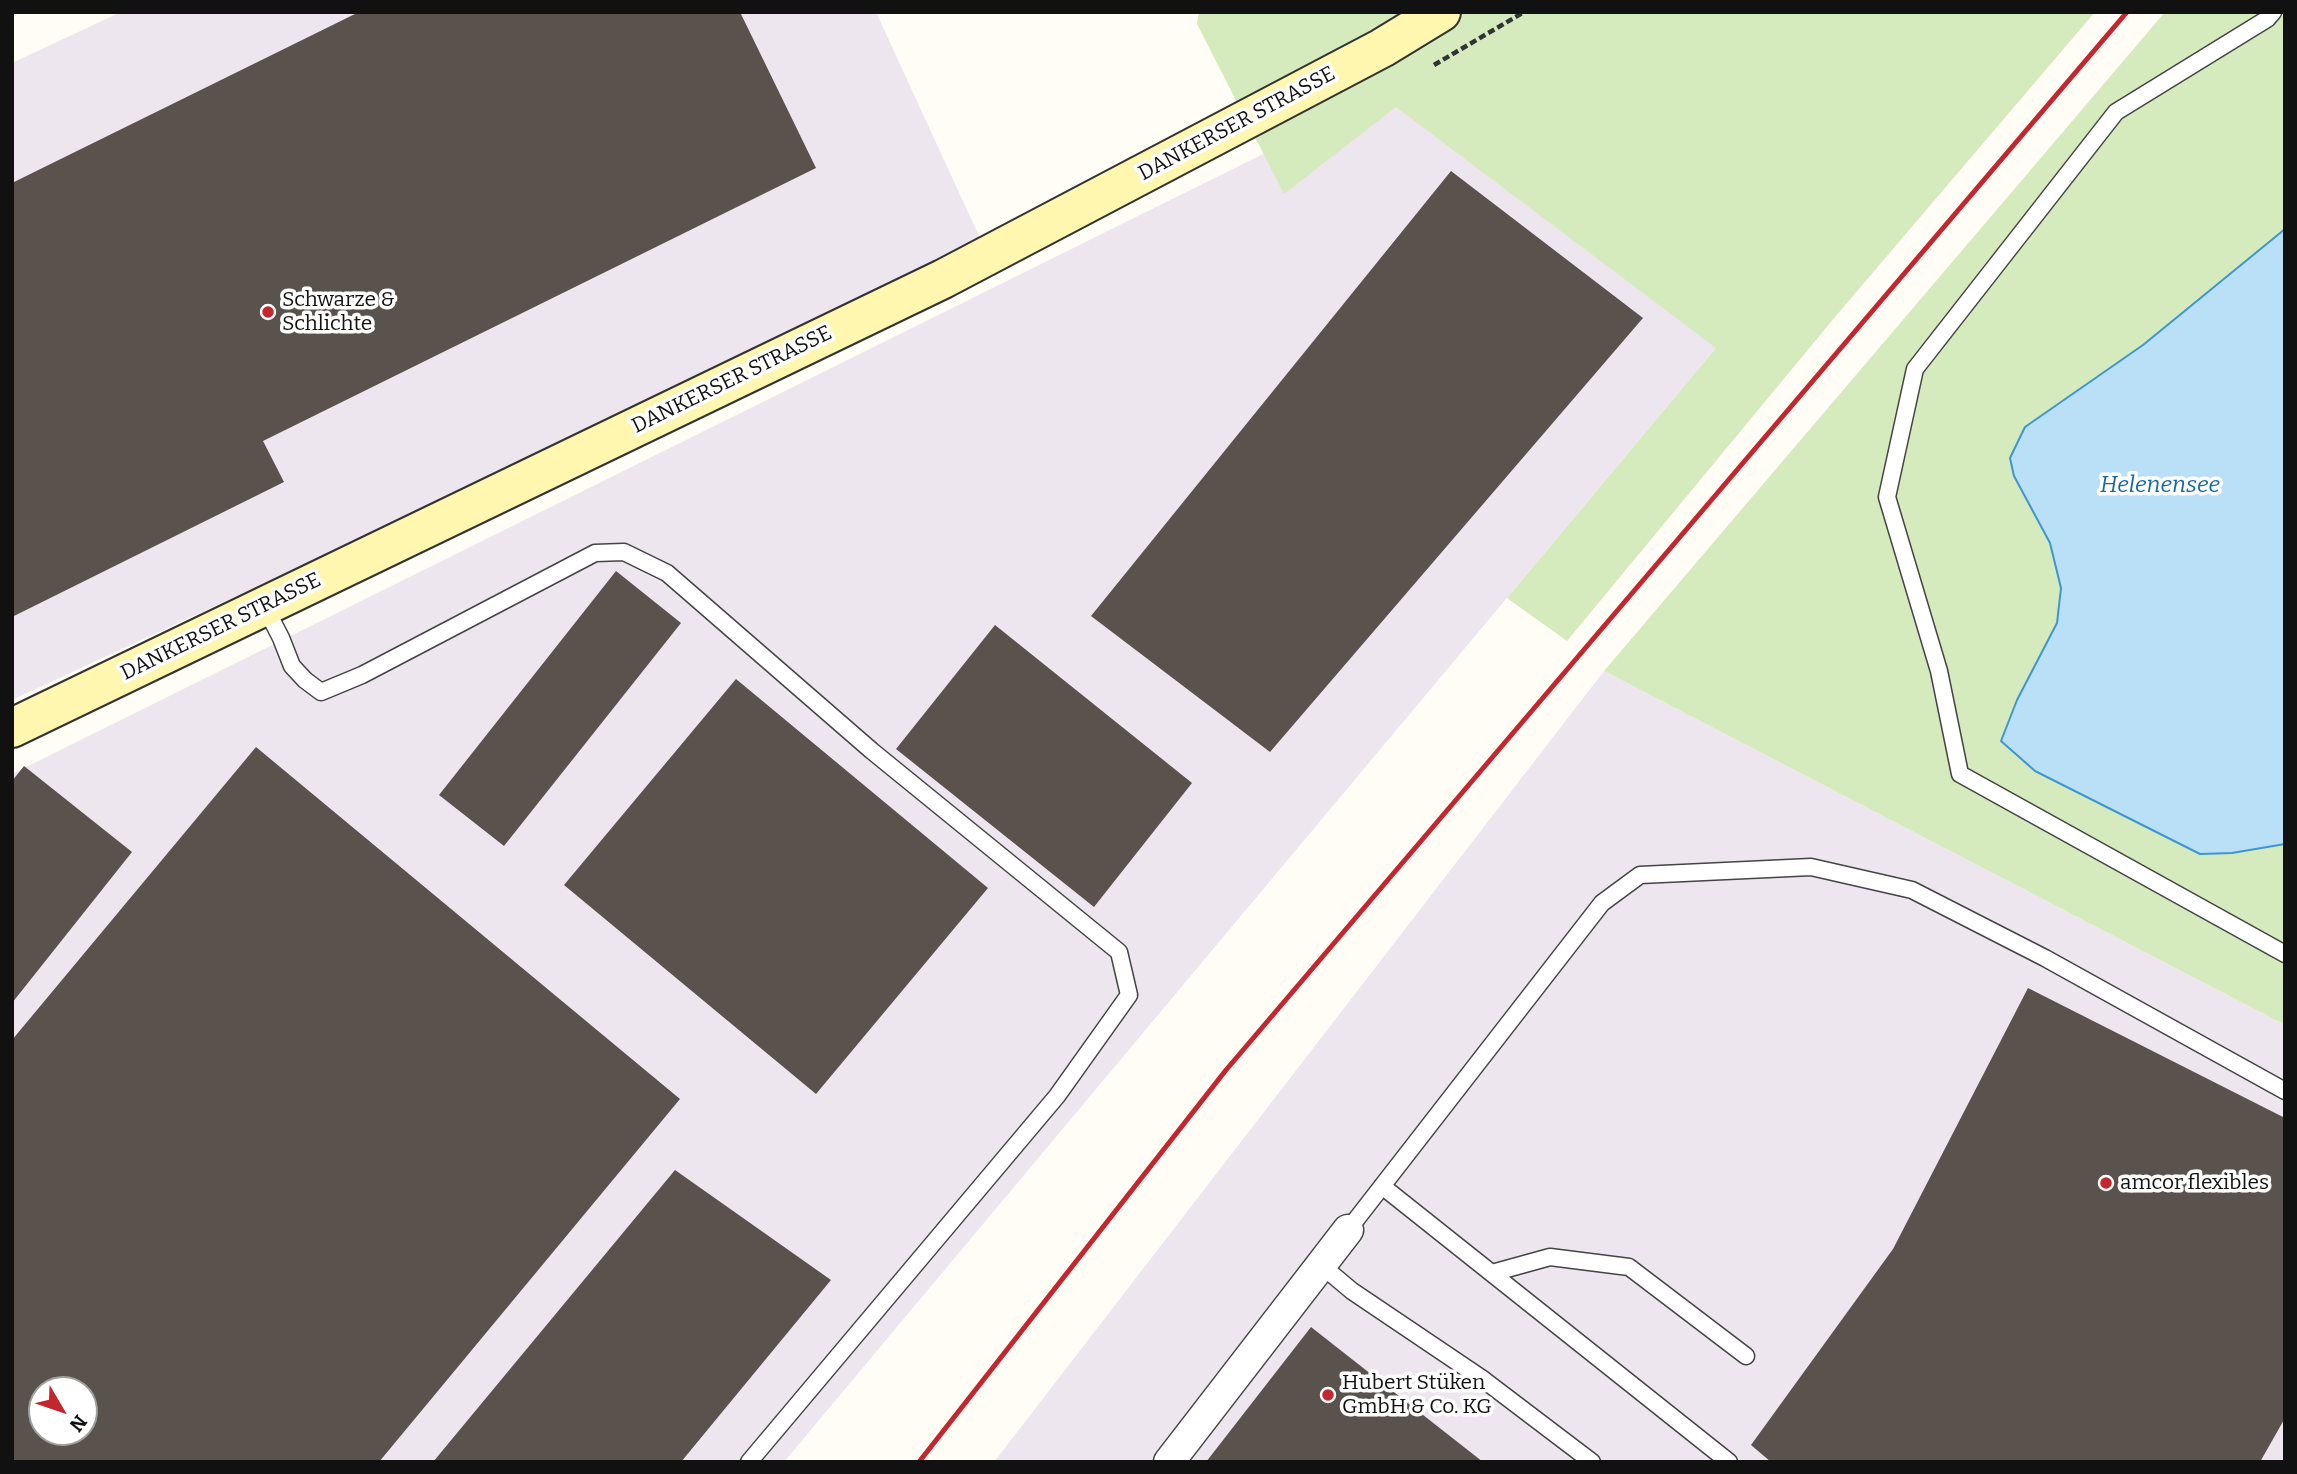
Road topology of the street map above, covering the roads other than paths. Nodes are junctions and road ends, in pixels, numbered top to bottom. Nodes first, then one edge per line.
1 (1440, 12) edge
2 (2273, 12) edge
3 (264, 605) junction
4 (12, 728) edge
5 (2285, 954) edge
6 (2285, 1091) edge
7 (1382, 1186) junction
8 (1348, 1230) joint
9 (1321, 1265) junction
10 (1492, 1273) junction
11 (1746, 1356) dead end
12 (749, 1462) edge
13 (1169, 1462) edge
14 (1591, 1462) edge
15 (1729, 1462) edge

1 - 3 main road, DANKERSER STRASSE
2 - 5 lane
3 - 4 main road, DANKERSER STRASSE
3 - 12 lane
6 - 7 lane
7 - 8 lane
7 - 10 lane
8 - 9 street
9 - 13 street
9 - 14 lane
10 - 11 lane
10 - 15 lane

